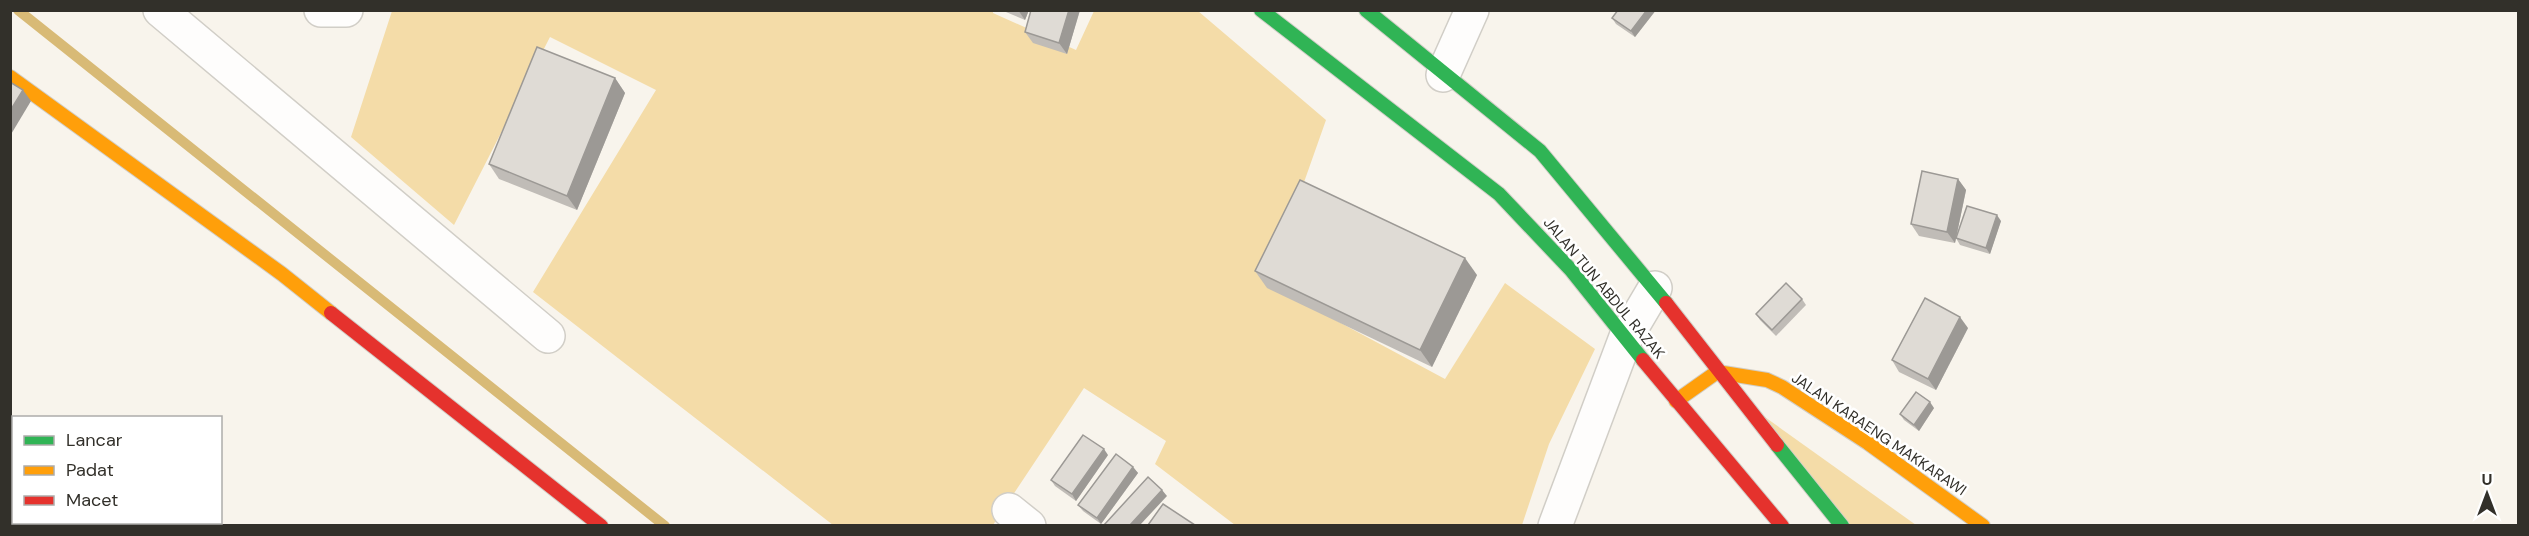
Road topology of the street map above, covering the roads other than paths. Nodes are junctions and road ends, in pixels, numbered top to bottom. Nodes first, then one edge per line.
1 (160, 10) edge
2 (321, 10) edge
3 (346, 10) edge
4 (1261, 10) edge
5 (1472, 10) edge
6 (1381, 16) edge
7 (1443, 75) junction
8 (10, 77) edge
9 (1655, 288) junction
10 (548, 336) dead end
11 (1626, 337) junction
12 (1717, 372) junction
13 (1676, 401) junction
14 (601, 525) edge
15 (1555, 525) edge
16 (1782, 525) edge
17 (1842, 525) edge
18 (1983, 525) edge

1 - 10 street
2 - 3 street
4 - 11 main road, JALAN TUN ABDUL RAZAK
5 - 7 street
6 - 7 main road
7 - 9 main road
8 - 14 main road
9 - 11 street
9 - 12 main road
11 - 13 main road, JALAN TUN ABDUL RAZAK
11 - 15 street
12 - 13 main road
12 - 17 main road
12 - 18 main road, JALAN KARAENG MAKKARAWI
13 - 16 main road, JALAN TUN ABDUL RAZAK

